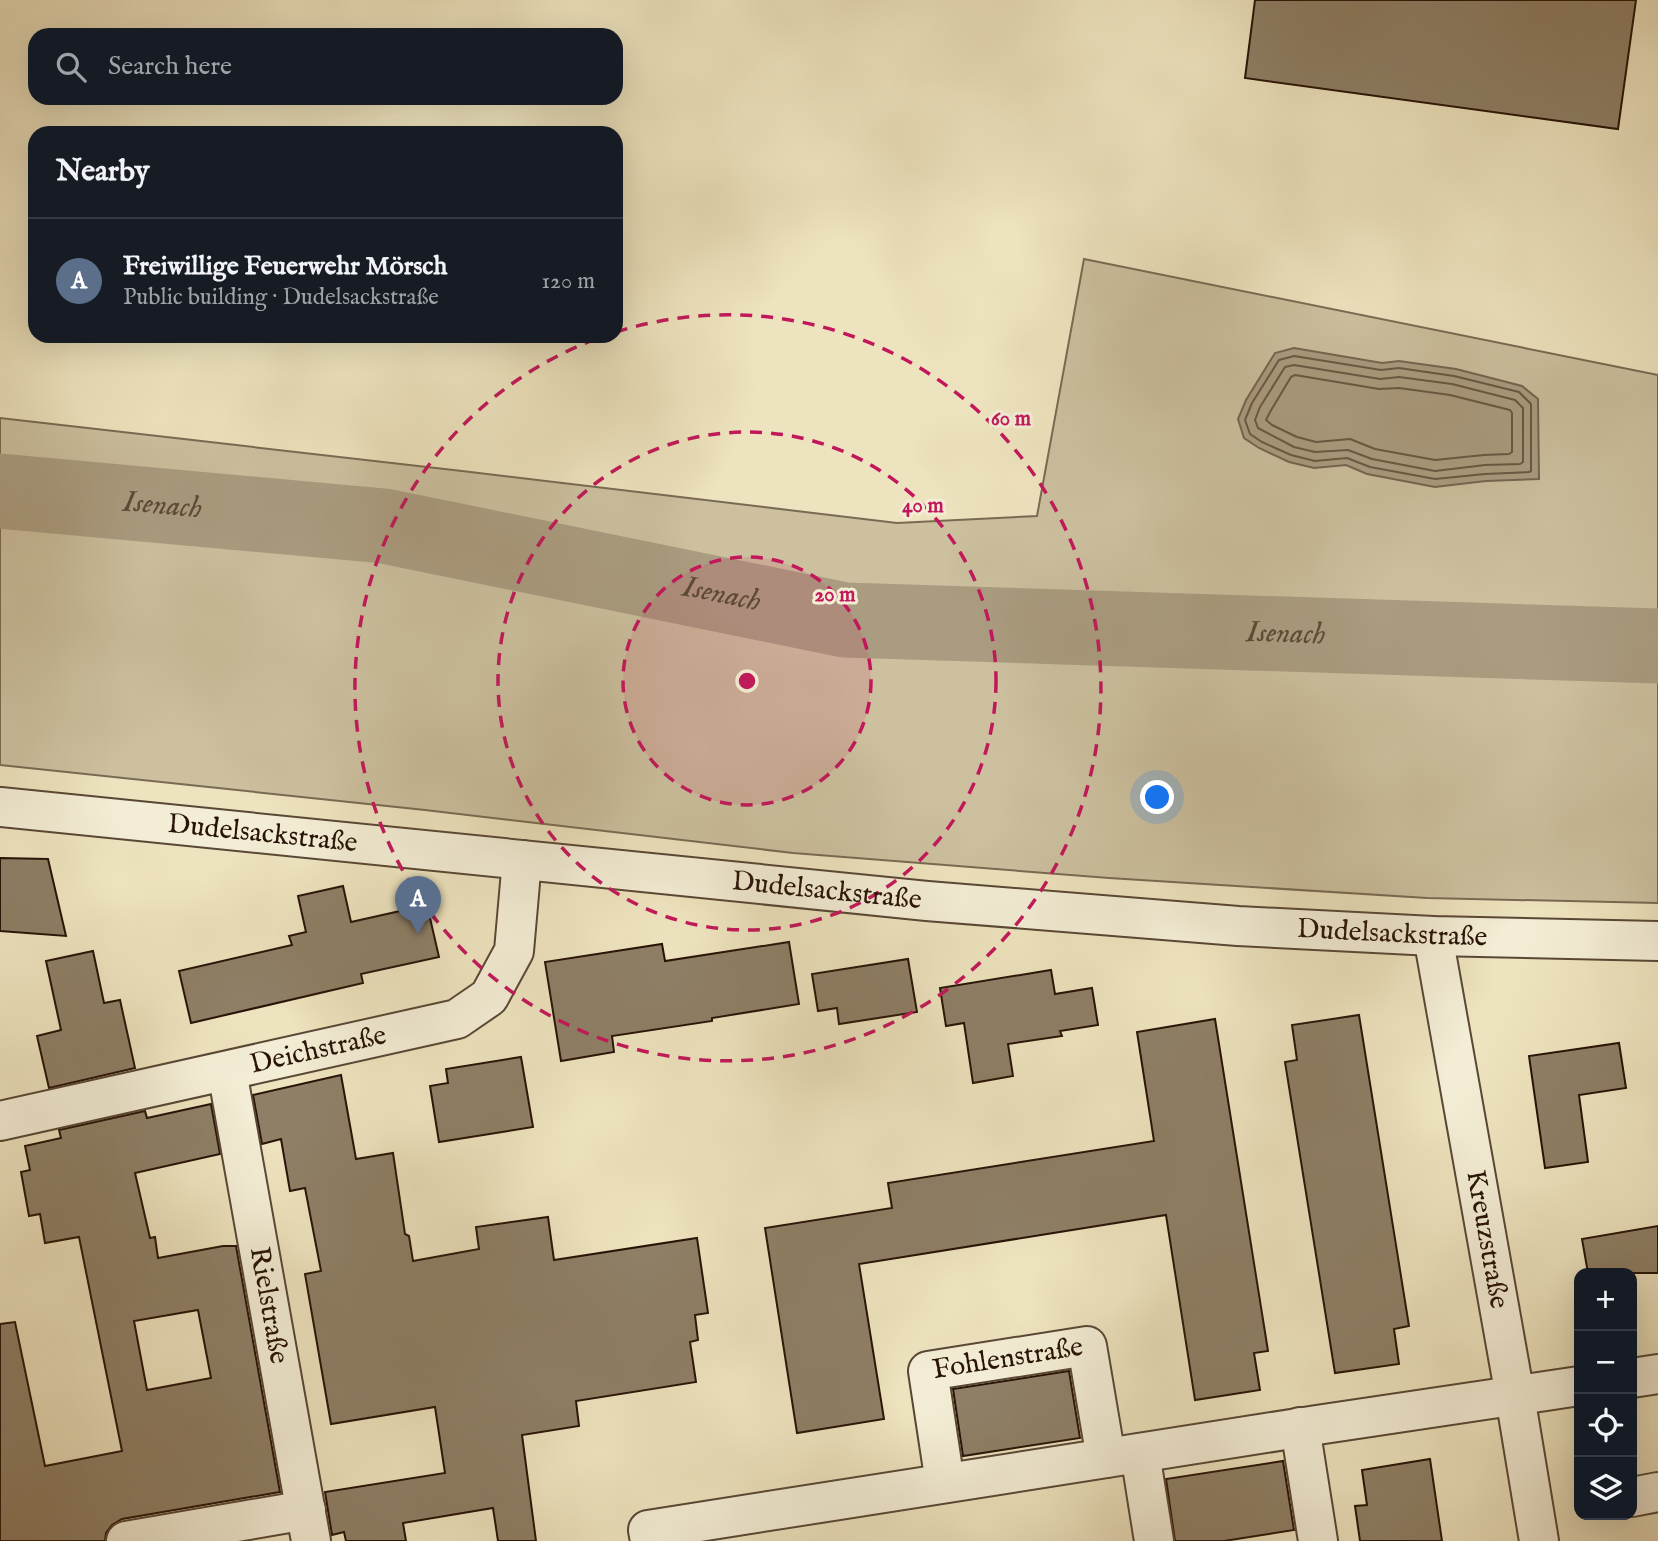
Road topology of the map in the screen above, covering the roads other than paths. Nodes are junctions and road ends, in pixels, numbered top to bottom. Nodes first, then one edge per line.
1 (0, 807) edge
2 (522, 860) junction
3 (1433, 936) junction
4 (1658, 941) edge
5 (227, 1071) junction
6 (0, 1121) edge
7 (1658, 1374) edge
8 (1637, 1377) edge
9 (1574, 1387) edge
10 (1515, 1396) junction
11 (1300, 1427) junction
12 (1123, 1456) junction
13 (944, 1483) junction
14 (1658, 1492) edge
15 (1637, 1496) edge
16 (309, 1525) edge
17 (126, 1541) edge
18 (650, 1541) edge
19 (1154, 1541) edge
20 (1318, 1541) edge
21 (1539, 1541) edge

1 - 2 street, Dudelsackstraße
2 - 3 street, Dudelsackstraße
2 - 5 street, Deichstraße
3 - 4 street, Dudelsackstraße
3 - 10 street, Kreuzstraße
5 - 6 street, Deichstraße
5 - 16 street, Rielstraße
7 - 8 street
9 - 10 street
10 - 11 street
10 - 21 street, Kreuzstraße
11 - 12 street
11 - 20 street
12 - 13 street
12 - 13 street, Fohlenstraße
12 - 19 street, Fohlenstraße
13 - 18 street
14 - 15 street
16 - 17 street

